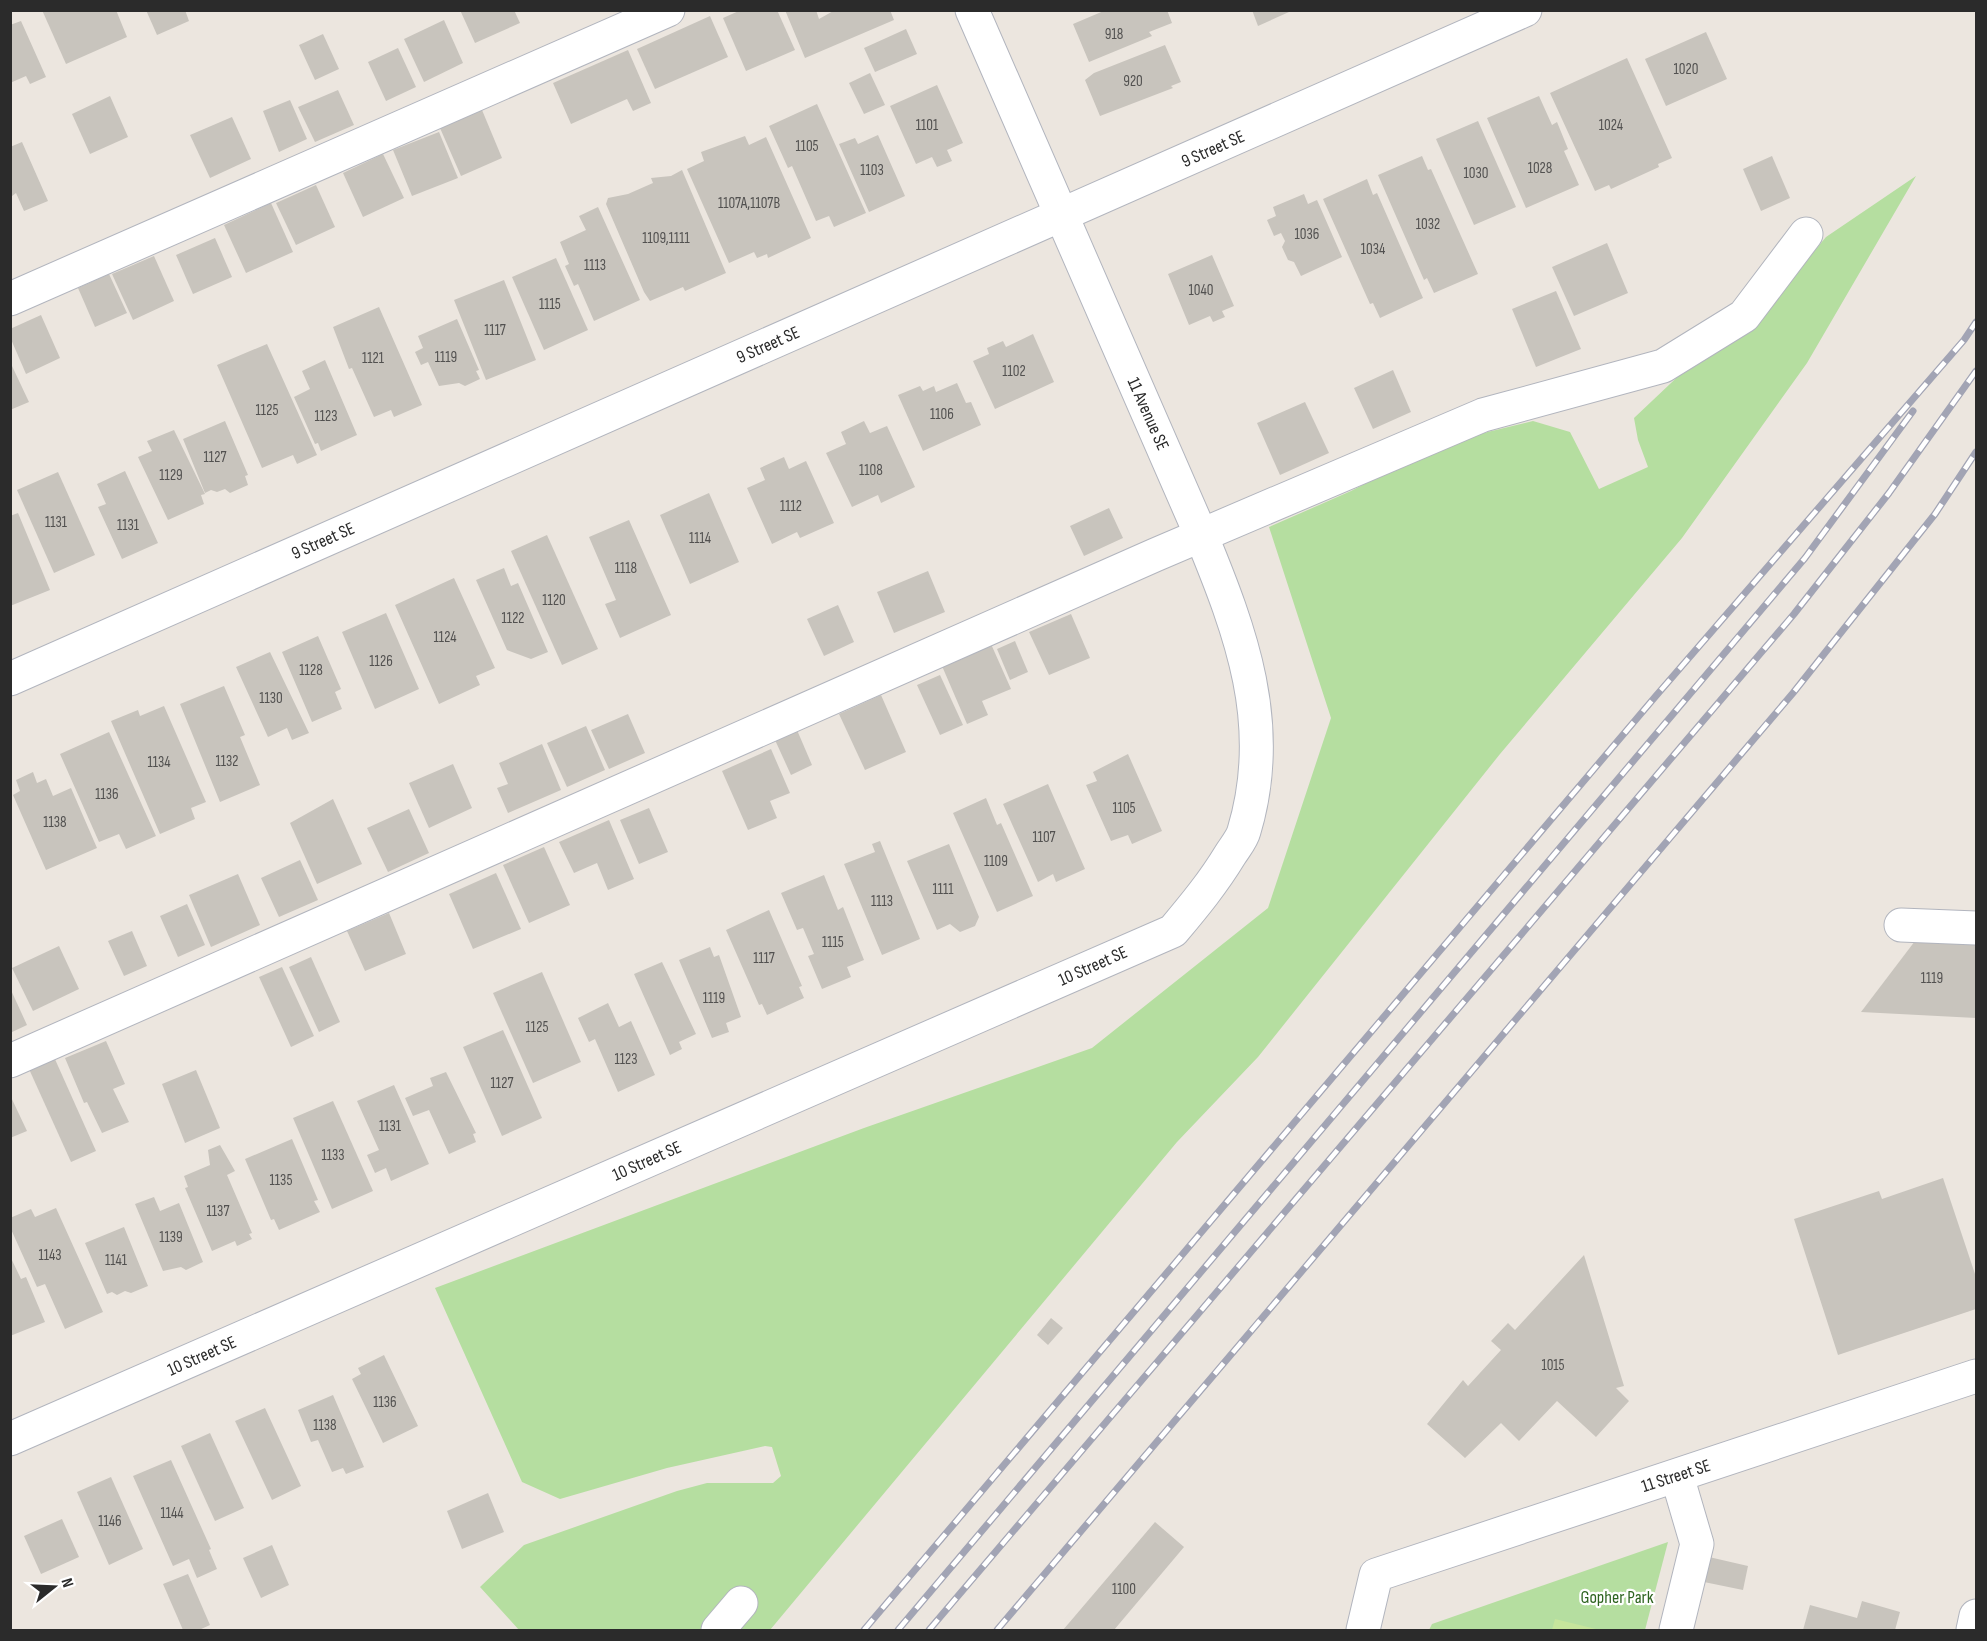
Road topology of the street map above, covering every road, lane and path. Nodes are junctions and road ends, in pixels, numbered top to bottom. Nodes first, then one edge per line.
1 (668, 10) edge
2 (972, 10) edge
3 (1525, 10) edge
4 (1062, 216) junction
5 (1806, 234) dead end
6 (10, 299) edge
7 (1201, 535) junction
8 (10, 679) edge
9 (1244, 833) joint
10 (1901, 925) dead end
11 (1977, 928) edge
12 (10, 1060) edge
13 (1977, 1376) edge
14 (10, 1439) edge
15 (1677, 1476) junction
16 (741, 1603) dead end
17 (1977, 1616) edge
18 (718, 1630) edge
19 (1363, 1630) edge
20 (1676, 1630) edge
21 (1973, 1630) edge

1 - 6 street
2 - 4 street, 11 Avenue SE
3 - 4 street, 9 Street SE
4 - 7 street, 11 Avenue SE
4 - 8 street, 9 Street SE
5 - 7 street
7 - 9 street, 11 Avenue SE
7 - 12 street
9 - 14 street, 10 Street SE
10 - 11 street
13 - 15 street, 11 Street SE
15 - 19 street, 11 Street SE
15 - 20 street
16 - 18 street
17 - 21 street

